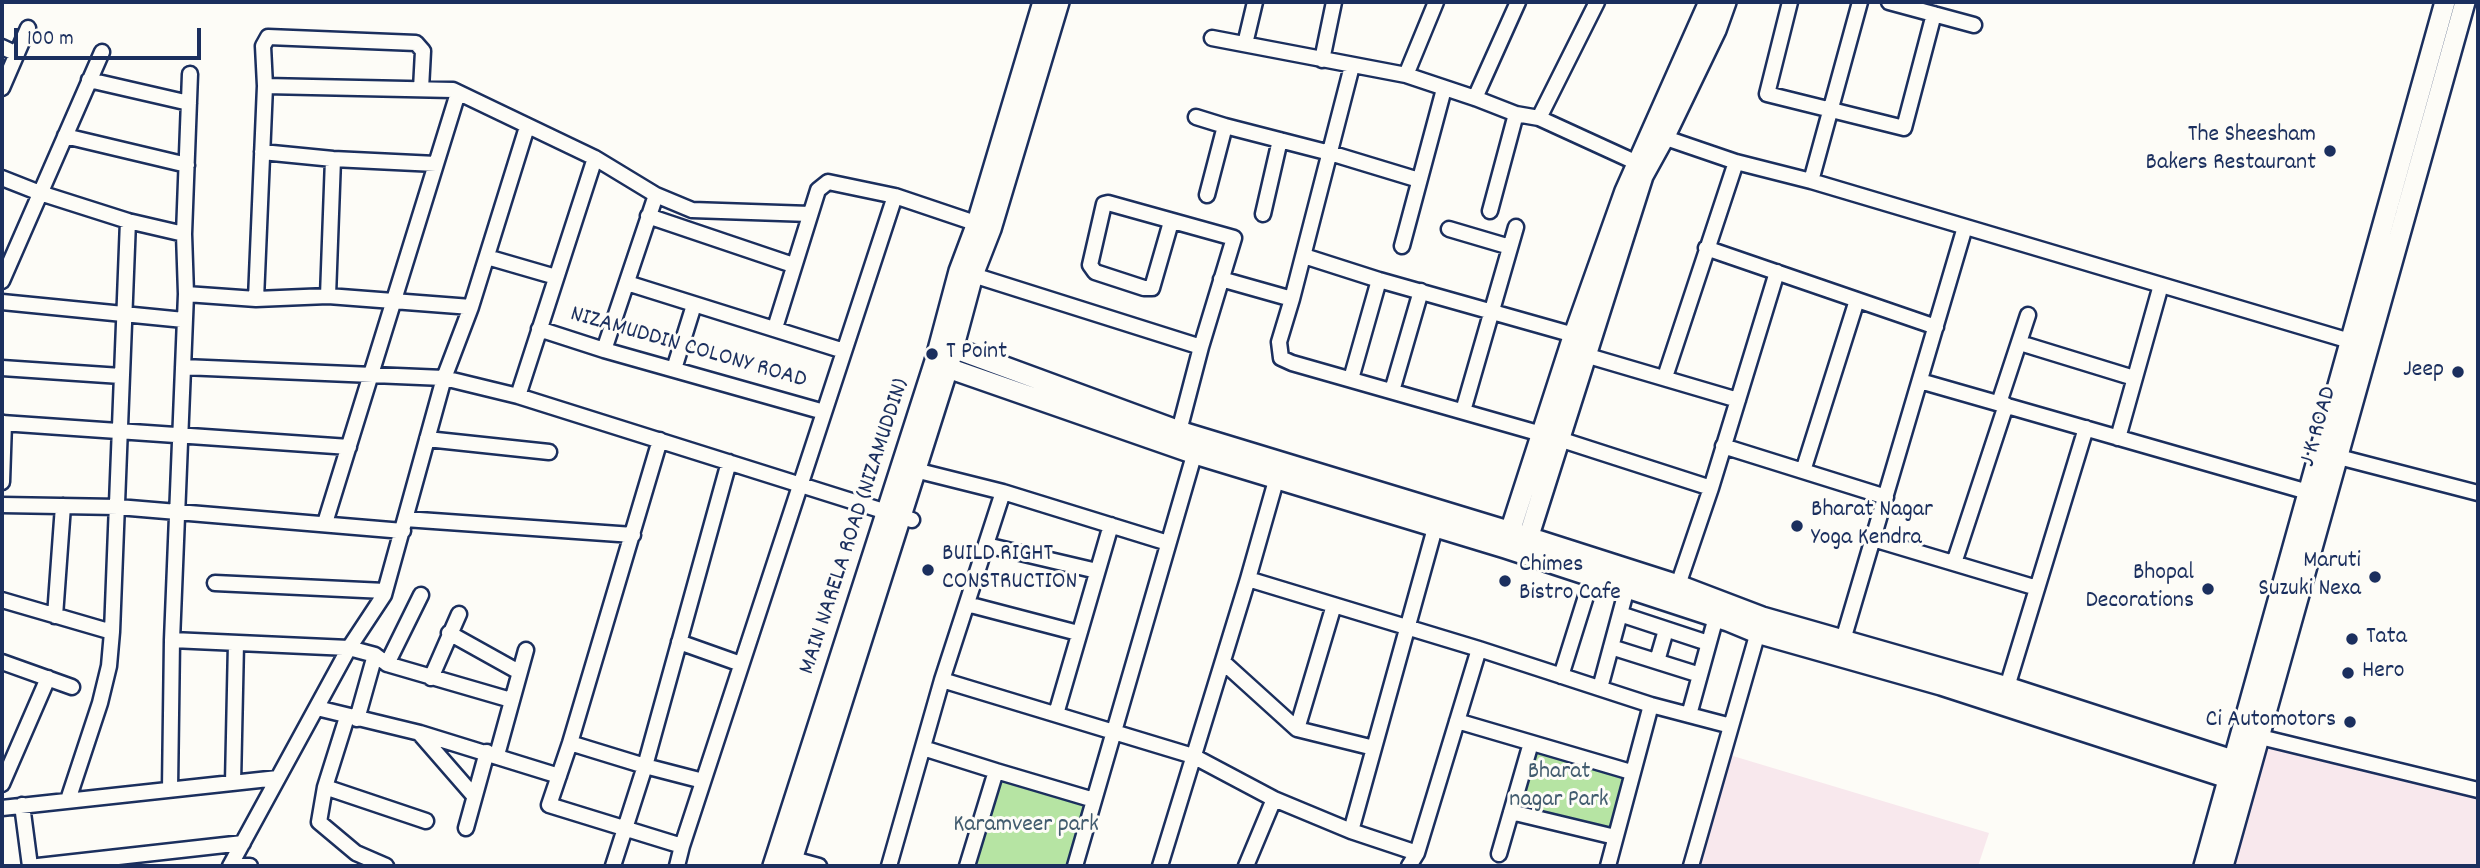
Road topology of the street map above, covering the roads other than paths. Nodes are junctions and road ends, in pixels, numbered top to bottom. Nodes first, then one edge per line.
1 (1043, 2) edge
2 (1059, 2) edge
3 (1255, 2) edge
4 (1334, 2) edge
5 (1436, 2) edge
6 (1518, 2) edge
7 (1597, 2) edge
8 (1709, 2) edge
9 (1726, 2) edge
10 (1790, 2) edge
11 (1860, 2) edge
12 (1889, 2) edge
13 (2445, 2) edge
14 (2465, 2) edge
15 (1934, 14) junction
16 (1974, 25) dead end
17 (29, 28) dead end
18 (1212, 38) dead end
19 (1245, 44) junction
20 (2, 47) edge
21 (102, 52) dead end
22 (17, 54) junction
23 (1322, 60) junction
24 (1352, 66) junction
25 (190, 74) dead end
26 (1406, 75) junction
27 (89, 80) junction
28 (265, 86) junction
29 (2, 88) edge
30 (421, 89) junction
31 (1444, 89) junction
32 (458, 93) junction
33 (1475, 98) junction
34 (188, 103) junction
35 (1831, 108) junction
36 (1516, 114) junction
37 (1196, 117) dead end
38 (1539, 118) junction
39 (1225, 126) junction
40 (527, 127) junction
41 (1657, 135) junction
42 (65, 136) junction
43 (1280, 140) junction
44 (262, 152) junction
45 (1329, 153) junction
46 (596, 158) junction
47 (333, 159) junction
48 (1736, 162) junction
49 (436, 164) junction
50 (1642, 164) junction
51 (187, 165) junction
52 (2, 178) edge
53 (1419, 180) junction
54 (1811, 181) junction
55 (40, 193) junction
56 (656, 195) junction
57 (1208, 195) dead end
58 (895, 196) junction
59 (1490, 211) dead end
60 (1263, 214) dead end
61 (810, 215) junction
62 (648, 216) junction
63 (128, 221) junction
64 (1171, 222) junction
65 (984, 226) junction
66 (1516, 227) dead end
67 (1965, 227) junction
68 (1449, 229) dead end
69 (184, 234) junction
70 (1402, 246) dead end
71 (1510, 247) junction
72 (1706, 248) junction
73 (1304, 256) junction
74 (486, 257) junction
75 (793, 265) junction
76 (1777, 272) junction
77 (973, 275) junction
78 (556, 277) junction
79 (1221, 279) junction
80 (1379, 280) junction
81 (2, 281) edge
82 (627, 284) junction
83 (2161, 285) junction
84 (1421, 291) junction
85 (186, 294) junction
86 (328, 296) junction
87 (256, 299) junction
88 (1292, 299) junction
89 (1857, 300) junction
90 (2, 302) edge
91 (392, 302) junction
92 (694, 305) junction
93 (471, 307) junction
94 (1492, 310) junction
95 (123, 315) junction
96 (2028, 315) dead end
97 (184, 320) junction
98 (1936, 327) junction
99 (775, 328) junction
100 (540, 329) junction
101 (1574, 335) junction
102 (2350, 341) junction
103 (2020, 343) junction
104 (1201, 347) junction
105 (604, 350) junction
106 (844, 351) junction
107 (944, 355) junction
108 (1585, 355) junction
109 (183, 367) junction
110 (2, 368) edge
111 (674, 369) junction
112 (370, 375) junction
113 (121, 376) junction
114 (1665, 377) junction
115 (444, 378) junction
116 (2134, 378) junction
117 (1351, 379) junction
118 (1920, 381) junction
119 (1392, 391) junction
120 (518, 396) junction
121 (1738, 400) junction
122 (2003, 404) junction
123 (1463, 411) junction
124 (824, 412) junction
125 (3, 423) edge
126 (2086, 428) junction
127 (119, 431) junction
128 (1179, 431) junction
129 (181, 435) junction
130 (1549, 437) junction
131 (2118, 438) junction
132 (427, 439) junction
133 (660, 440) junction
134 (1197, 445) junction
135 (1723, 446) junction
136 (349, 447) junction
137 (549, 452) dead end
138 (2329, 454) junction
139 (729, 462) junction
140 (915, 470) junction
141 (1279, 471) junction
142 (1803, 471) junction
143 (2, 481) edge
144 (801, 485) junction
145 (1711, 488) junction
146 (1003, 492) junction
147 (2308, 492) junction
148 (2478, 493) edge
149 (1886, 497) junction
150 (2, 505) edge
151 (63, 506) junction
152 (118, 507) junction
153 (178, 511) junction
154 (900, 517) junction
155 (325, 523) junction
156 (404, 525) junction
157 (1111, 525) junction
158 (1435, 528) junction
159 (633, 535) junction
160 (1873, 539) junction
161 (1168, 542) junction
162 (1516, 543) junction
163 (986, 545) junction
164 (1954, 564) junction
165 (1097, 571) junction
166 (1592, 577) junction
167 (1248, 579) junction
168 (215, 583) dead end
169 (1678, 585) junction
170 (1627, 588) junction
171 (2037, 588) junction
172 (385, 591) junction
173 (421, 595) dead end
174 (2, 600) edge
175 (967, 604) junction
176 (1334, 605) junction
177 (459, 614) dead end
178 (1620, 614) junction
179 (55, 616) junction
180 (1716, 617) junction
181 (1760, 625) junction
182 (1407, 626) junction
183 (1666, 630) junction
184 (112, 632) junction
185 (449, 633) junction
186 (1078, 633) junction
187 (172, 640) junction
188 (1843, 640) junction
189 (679, 642) junction
190 (236, 643) junction
191 (1709, 643) junction
192 (1611, 647) junction
193 (349, 648) junction
194 (1479, 649) junction
195 (526, 650) dead end
196 (375, 655) junction
197 (1657, 661) junction
198 (2, 662) edge
199 (1223, 662) junction
200 (387, 664) junction
201 (741, 664) junction
202 (519, 672) junction
203 (1700, 674) junction
204 (1561, 676) junction
205 (48, 678) junction
206 (431, 678) junction
207 (942, 680) junction
208 (72, 687) dead end
209 (2007, 687) junction
210 (1600, 688) junction
211 (511, 700) junction
212 (1651, 705) junction
213 (317, 708) junction
214 (1056, 714) junction
215 (1689, 715) junction
216 (352, 718) junction
217 (1457, 721) junction
218 (1731, 726) junction
219 (1297, 729) junction
220 (1113, 731) junction
221 (420, 733) junction
222 (2250, 735) junction
223 (570, 743) junction
224 (1531, 743) junction
225 (923, 748) junction
226 (1374, 748) junction
227 (492, 754) junction
228 (1193, 756) junction
229 (645, 766) junction
230 (996, 771) junction
231 (1631, 772) junction
232 (2240, 773) junction
233 (559, 776) junction
234 (278, 778) junction
235 (702, 781) junction
236 (233, 783) junction
237 (2, 784) edge
238 (325, 787) junction
239 (170, 789) junction
240 (2478, 790) edge
241 (474, 796) junction
242 (1274, 799) junction
243 (68, 800) junction
244 (1094, 800) junction
245 (22, 805) junction
246 (2, 808) edge
247 (1511, 812) junction
248 (426, 821) dead end
249 (466, 828) dead end
250 (627, 830) junction
251 (1351, 831) junction
252 (1615, 837) junction
253 (243, 843) junction
254 (682, 846) junction
255 (1417, 853) junction
256 (1499, 854) dead end
257 (791, 862) edge
258 (30, 866) edge
259 (38, 866) edge
260 (230, 866) edge
261 (250, 866) edge
262 (386, 866) edge
263 (613, 866) edge
264 (677, 866) edge
265 (773, 866) edge
266 (819, 866) edge
267 (889, 866) edge
268 (967, 866) edge
269 (1075, 866) edge
270 (1160, 866) edge
271 (1246, 866) edge
272 (1409, 866) edge
273 (1608, 866) edge
274 (1691, 866) edge
275 (2204, 866) edge
276 (2223, 866) edge

1 - 65 street, MAIN NARELA ROAD (NIZAMUDDIN)
2 - 65 street, MAIN NARELA ROAD (NIZAMUDDIN)
3 - 19 street
4 - 23 street
5 - 26 street
6 - 33 street
7 - 38 street
8 - 41 street
9 - 41 street
10 - 35 street
11 - 35 street
12 - 15 street
13 - 102 street, J K ROAD
14 - 138 street, J K ROAD
15 - 16 street
15 - 35 street
17 - 22 street
18 - 19 street
19 - 23 street
20 - 22 street
21 - 27 street
22 - 29 street
23 - 24 street
24 - 26 street
24 - 45 street
25 - 34 street
26 - 31 street
27 - 34 street
27 - 42 street
28 - 30 street
28 - 30 street
28 - 44 street
30 - 32 street
31 - 33 street
31 - 53 street
32 - 40 street
32 - 49 street
33 - 36 street
34 - 51 street
35 - 54 street
36 - 38 street
36 - 59 street
37 - 39 street
38 - 50 street
39 - 43 street
39 - 57 street
40 - 46 street
40 - 74 street
41 - 48 street
41 - 50 street
42 - 51 street
42 - 55 street
43 - 45 street
43 - 60 street
44 - 47 street
44 - 87 street
45 - 53 street
45 - 73 street
46 - 56 street
46 - 78 street
47 - 49 street
47 - 86 street
48 - 54 street
48 - 72 street
49 - 91 street
50 - 101 street
50 - 108 street
51 - 69 street
52 - 55 street
53 - 70 street
54 - 67 street
55 - 63 street
55 - 81 street
56 - 61 street
56 - 62 street
58 - 61 street, NIZAMUDDIN COLONY ROAD
58 - 65 street, NIZAMUDDIN COLONY ROAD
58 - 106 street
61 - 75 street, NIZAMUDDIN COLONY ROAD
62 - 75 street
62 - 82 street
63 - 69 street
63 - 95 street
64 - 64 street
64 - 79 street
65 - 77 street, MAIN NARELA ROAD (NIZAMUDDIN)
65 - 107 street, MAIN NARELA ROAD (NIZAMUDDIN)
66 - 71 street
67 - 83 street
67 - 98 street
68 - 71 street
69 - 85 street
71 - 94 street
72 - 76 street
72 - 114 street
73 - 80 street
73 - 88 street
74 - 78 street
74 - 93 street
75 - 99 street, NIZAMUDDIN COLONY ROAD
76 - 89 street
76 - 121 street
77 - 104 street
77 - 107 street, MAIN NARELA ROAD (NIZAMUDDIN)
78 - 100 street
79 - 88 street
79 - 104 street
80 - 84 street
80 - 117 street
82 - 92 street, NIZAMUDDIN COLONY ROAD
82 - 105 street
83 - 102 street
83 - 116 street
84 - 94 street
84 - 119 street
85 - 87 street
85 - 97 street
86 - 87 street
86 - 91 street
88 - 117 street
89 - 98 street
89 - 142 street
90 - 95 street
91 - 93 street
91 - 112 street
92 - 99 street, NIZAMUDDIN COLONY ROAD
92 - 111 street
93 - 115 street
94 - 101 street
94 - 123 street
95 - 97 street
95 - 113 street
96 - 103 street
97 - 109 street
98 - 118 street
99 - 106 street, NIZAMUDDIN COLONY ROAD
100 - 105 street, NIZAMUDDIN COLONY ROAD
100 - 120 street
101 - 130 street
102 - 138 street, J K ROAD
103 - 116 street
103 - 122 street
104 - 128 street
105 - 111 street, NIZAMUDDIN COLONY ROAD
106 - 124 street
107 - 128 street
107 - 134 street
107 - 140 street, MAIN NARELA ROAD (NIZAMUDDIN)
107 - 154 street, MAIN NARELA ROAD (NIZAMUDDIN)
108 - 114 street
108 - 130 street
109 - 112 street
109 - 129 street
110 - 113 street
111 - 124 street, NIZAMUDDIN COLONY ROAD
112 - 115 street
112 - 136 street
113 - 127 street
114 - 121 street
115 - 120 street
115 - 132 street
116 - 131 street
117 - 119 street
118 - 122 street
118 - 149 street
119 - 123 street
120 - 133 street
121 - 135 street
122 - 126 street
122 - 164 street
123 - 130 street
124 - 144 street
125 - 127 street
125 - 143 street
126 - 131 street
126 - 171 street
127 - 129 street
127 - 152 street
128 - 134 street
129 - 136 street
129 - 153 street
130 - 145 street
130 - 162 street
131 - 147 street
132 - 137 street
132 - 156 street
133 - 139 street
133 - 159 street
134 - 141 street
134 - 161 street
135 - 142 street
135 - 145 street
136 - 155 street
138 - 147 street, J K ROAD
138 - 148 street
138 - 222 street, J K ROAD
139 - 144 street
139 - 189 street
140 - 146 street
140 - 154 street, MAIN NARELA ROAD (NIZAMUDDIN)
141 - 158 street
141 - 162 street
141 - 167 street
142 - 149 street
144 - 154 street
144 - 201 street
145 - 169 street
146 - 157 street
146 - 163 street
147 - 222 street, J K ROAD
149 - 160 street
150 - 151 street
151 - 152 street
151 - 179 street
152 - 153 street
152 - 184 street
153 - 155 street
153 - 187 street
154 - 257 street, MAIN NARELA ROAD (NIZAMUDDIN)
154 - 265 street, MAIN NARELA ROAD (NIZAMUDDIN)
155 - 156 street
156 - 159 street
156 - 172 street
157 - 161 street
157 - 165 street
158 - 162 street
158 - 182 street
159 - 223 street
160 - 164 street
160 - 188 street
161 - 220 street
162 - 166 street
162 - 169 street
163 - 165 street
163 - 175 street
164 - 171 street
165 - 186 street
166 - 170 street
166 - 204 street
167 - 176 street
167 - 199 street
168 - 172 street
169 - 181 street
170 - 178 street
170 - 180 street
171 - 209 street
172 - 193 street
173 - 200 street
174 - 179 street
175 - 186 street
175 - 207 street
176 - 182 street
176 - 219 street
177 - 185 street
178 - 183 street
178 - 192 street
179 - 184 street
180 - 181 street
180 - 191 street
181 - 188 street
181 - 218 street
181 - 232 street
182 - 194 street
182 - 226 street
183 - 191 street
183 - 197 street
184 - 243 street
185 - 202 street
185 - 206 street
186 - 214 street
187 - 190 street
187 - 239 street
188 - 209 street
189 - 201 street
189 - 229 street
190 - 193 street
190 - 236 street
191 - 203 street
192 - 197 street
192 - 210 street
193 - 196 street
193 - 213 street
194 - 204 street
194 - 217 street
195 - 202 street
196 - 200 street
196 - 216 street
197 - 203 street
198 - 205 street
199 - 219 street
199 - 228 street
200 - 206 street
201 - 235 street
202 - 211 street
203 - 215 street
204 - 210 street
205 - 208 street
205 - 237 street
206 - 211 street
207 - 214 street
207 - 225 street
209 - 232 street
210 - 212 street
211 - 227 street
212 - 215 street
212 - 231 street
213 - 216 street
213 - 234 street
214 - 220 street
215 - 218 street
216 - 221 street
216 - 238 street
217 - 224 street
217 - 255 street
218 - 274 street
219 - 226 street
220 - 228 street
220 - 244 street
221 - 227 street
221 - 241 street
222 - 232 street, J K ROAD
222 - 240 street
223 - 229 street
223 - 233 street
224 - 231 street
224 - 247 street
225 - 230 street
225 - 267 street
226 - 251 street
227 - 233 street
227 - 241 street
228 - 242 street
228 - 270 street
229 - 235 street
229 - 250 street
230 - 244 street
230 - 268 street
231 - 252 street
232 - 275 street, J K ROAD
232 - 276 street, J K ROAD
233 - 250 street
234 - 236 street
234 - 253 street
235 - 254 street
236 - 239 street
238 - 248 street
238 - 262 street
239 - 243 street
241 - 249 street
242 - 251 street
242 - 271 street
243 - 245 street
244 - 269 street
245 - 246 street
245 - 258 street
247 - 252 street
247 - 256 street
250 - 254 street
250 - 263 street
251 - 255 street
252 - 273 street
253 - 259 street
253 - 260 street
254 - 264 street
255 - 272 street
257 - 266 street
260 - 261 street

